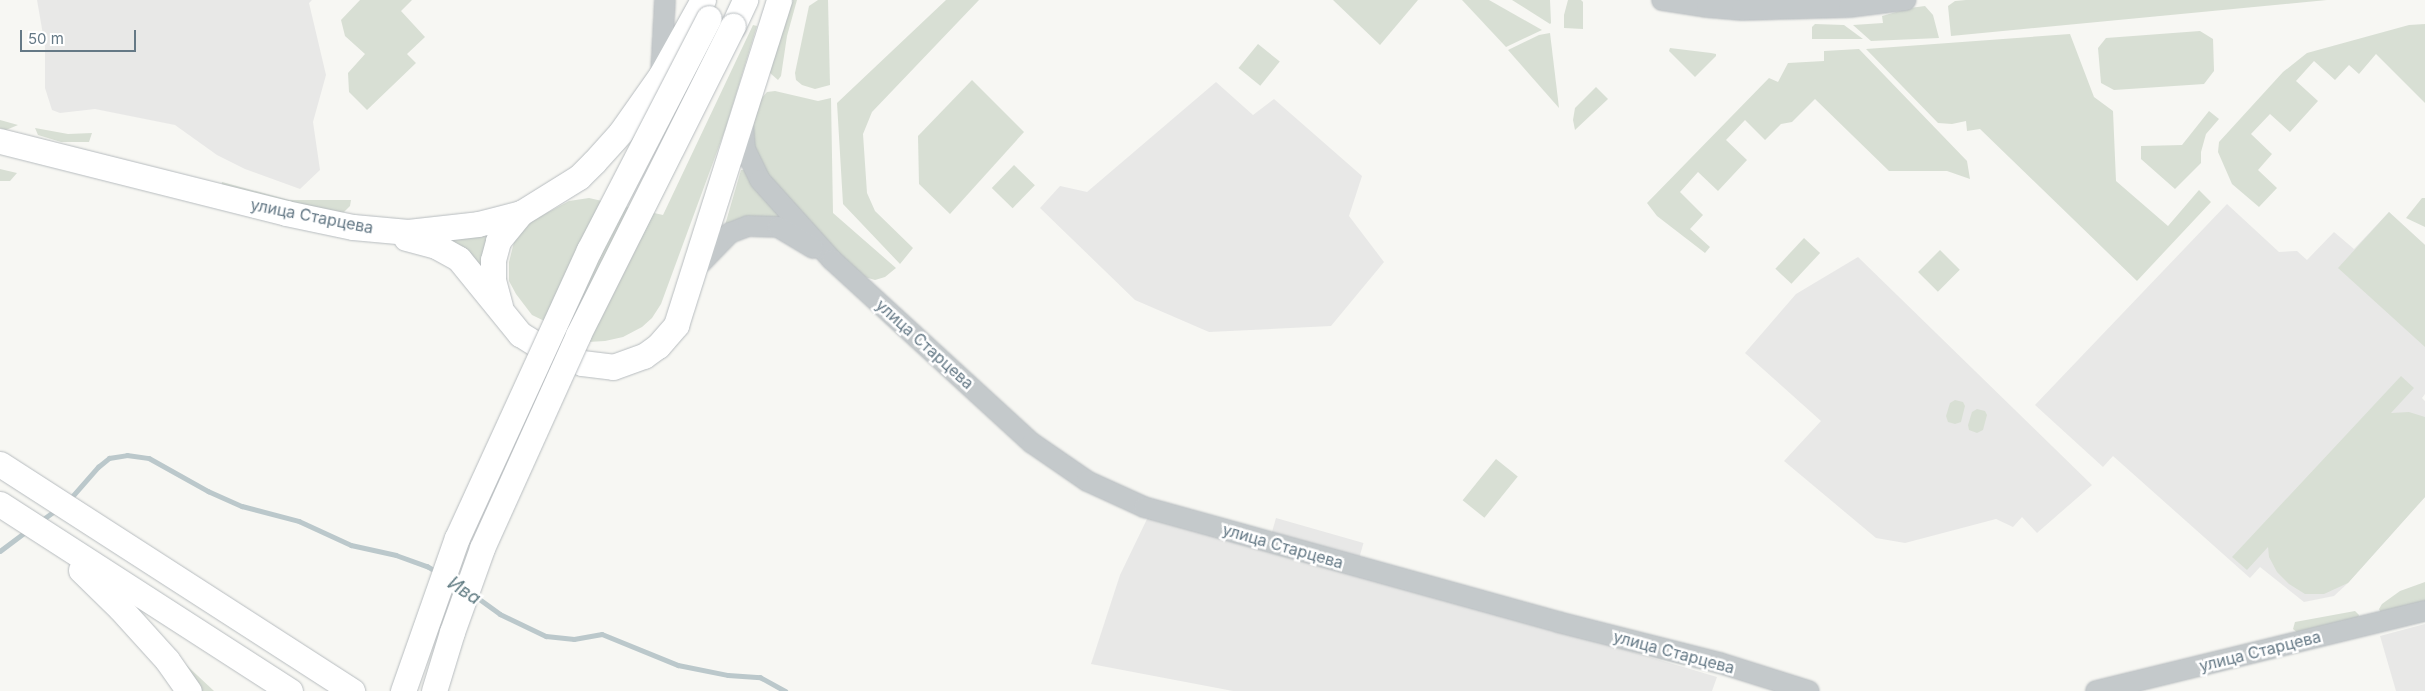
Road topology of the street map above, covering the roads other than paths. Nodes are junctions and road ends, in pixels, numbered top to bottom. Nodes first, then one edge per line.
1 (665, 0) edge
2 (745, 0) edge
3 (780, 0) edge
4 (1662, 0) edge
5 (1906, 0) edge
6 (709, 6) edge
7 (661, 76) junction
8 (743, 119) junction
9 (0, 141) edge
10 (521, 213) junction
11 (353, 227) junction
12 (832, 260) junction
13 (696, 268) junction
14 (502, 311) junction
15 (0, 464) edge
16 (0, 504) edge
17 (33, 526) junction
18 (2425, 611) edge
19 (189, 691) edge
20 (290, 691) edge
21 (352, 691) edge
22 (403, 691) edge
23 (434, 691) edge
24 (1809, 691) edge
25 (2096, 691) edge

1 - 7 street
2 - 23 main road, bridge
3 - 8 main road
4 - 5 street
6 - 7 main road, улица Старцева
6 - 22 main road, bridge
7 - 10 main road, улица Старцева
8 - 12 street
8 - 13 main road
9 - 11 main road, улица Старцева
10 - 11 main road, улица Старцева
10 - 14 main road
11 - 14 main road
12 - 13 street
12 - 24 street, улица Старцева
13 - 14 main road
15 - 21 main road
16 - 17 main road
17 - 19 main road
17 - 20 main road
18 - 25 street, улица Старцева

